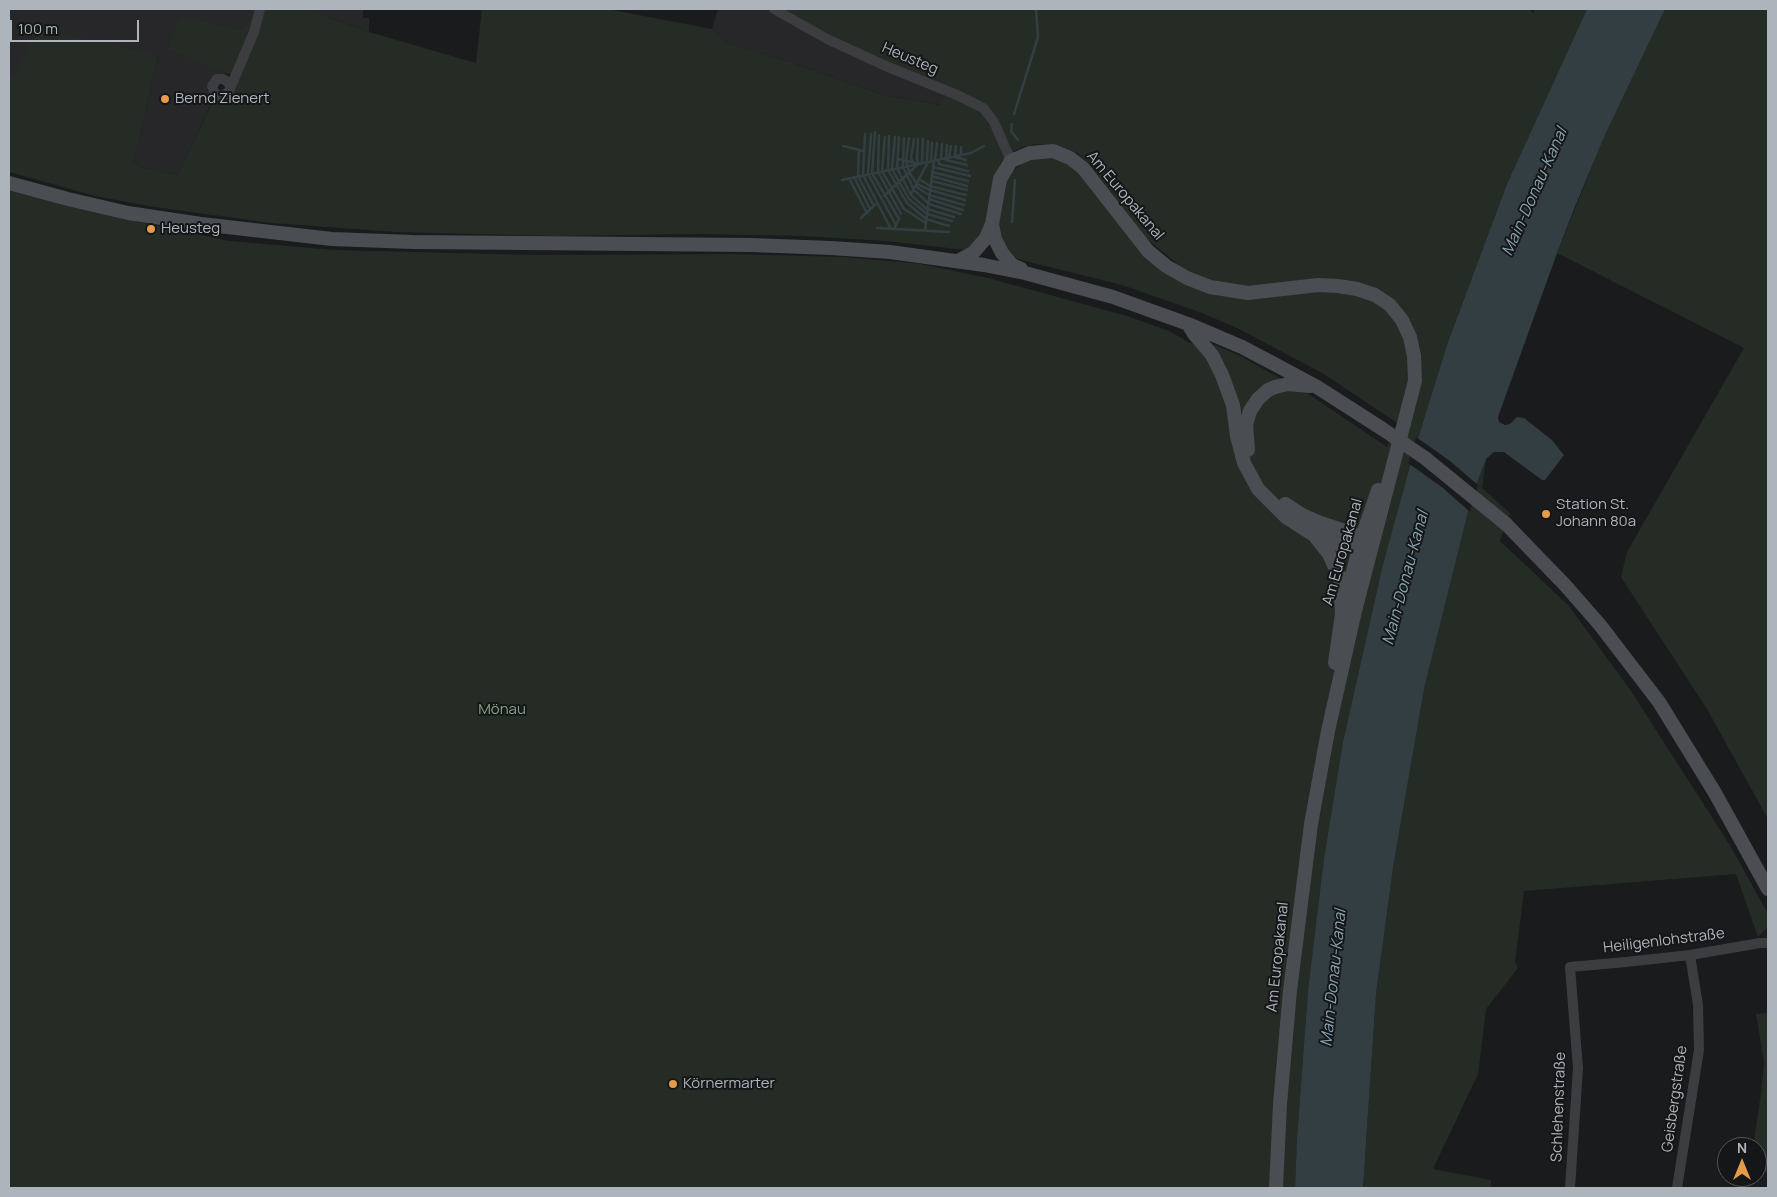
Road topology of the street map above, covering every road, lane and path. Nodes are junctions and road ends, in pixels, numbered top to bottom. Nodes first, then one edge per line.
1 (260, 9) edge
2 (774, 9) edge
3 (230, 87) dead end
4 (1011, 161) junction
5 (9, 183) edge
6 (992, 224) junction
7 (958, 261) junction
8 (1025, 273) junction
9 (1188, 324) junction
10 (1317, 387) junction
11 (1314, 535) junction
12 (1367, 543) junction
13 (1342, 614) junction
14 (1328, 731) junction
15 (1768, 889) edge
16 (1768, 933) edge
17 (1764, 943) edge
18 (1690, 955) junction
19 (1570, 967) joint
20 (1276, 1188) edge
21 (1570, 1188) edge
22 (1677, 1188) edge

1 - 3 street
2 - 4 street, Heusteg
4 - 6 main road
4 - 12 main road, Am Europakanal
5 - 7 main road
6 - 7 main road
6 - 8 main road
7 - 8 main road
8 - 9 main road
9 - 10 main road
9 - 11 main road
10 - 12 main road
10 - 15 main road, bridge
11 - 12 main road
11 - 13 main road
12 - 13 main road, Am Europakanal
12 - 14 main road, Am Europakanal
13 - 14 main road, Am Europakanal
14 - 20 main road, Am Europakanal
16 - 17 street, Heiligenlohstraße
17 - 18 street, Heiligenlohstraße
18 - 19 street, Heiligenlohstraße
18 - 22 street, Geisbergstraße
19 - 21 street, Schlehenstraße

